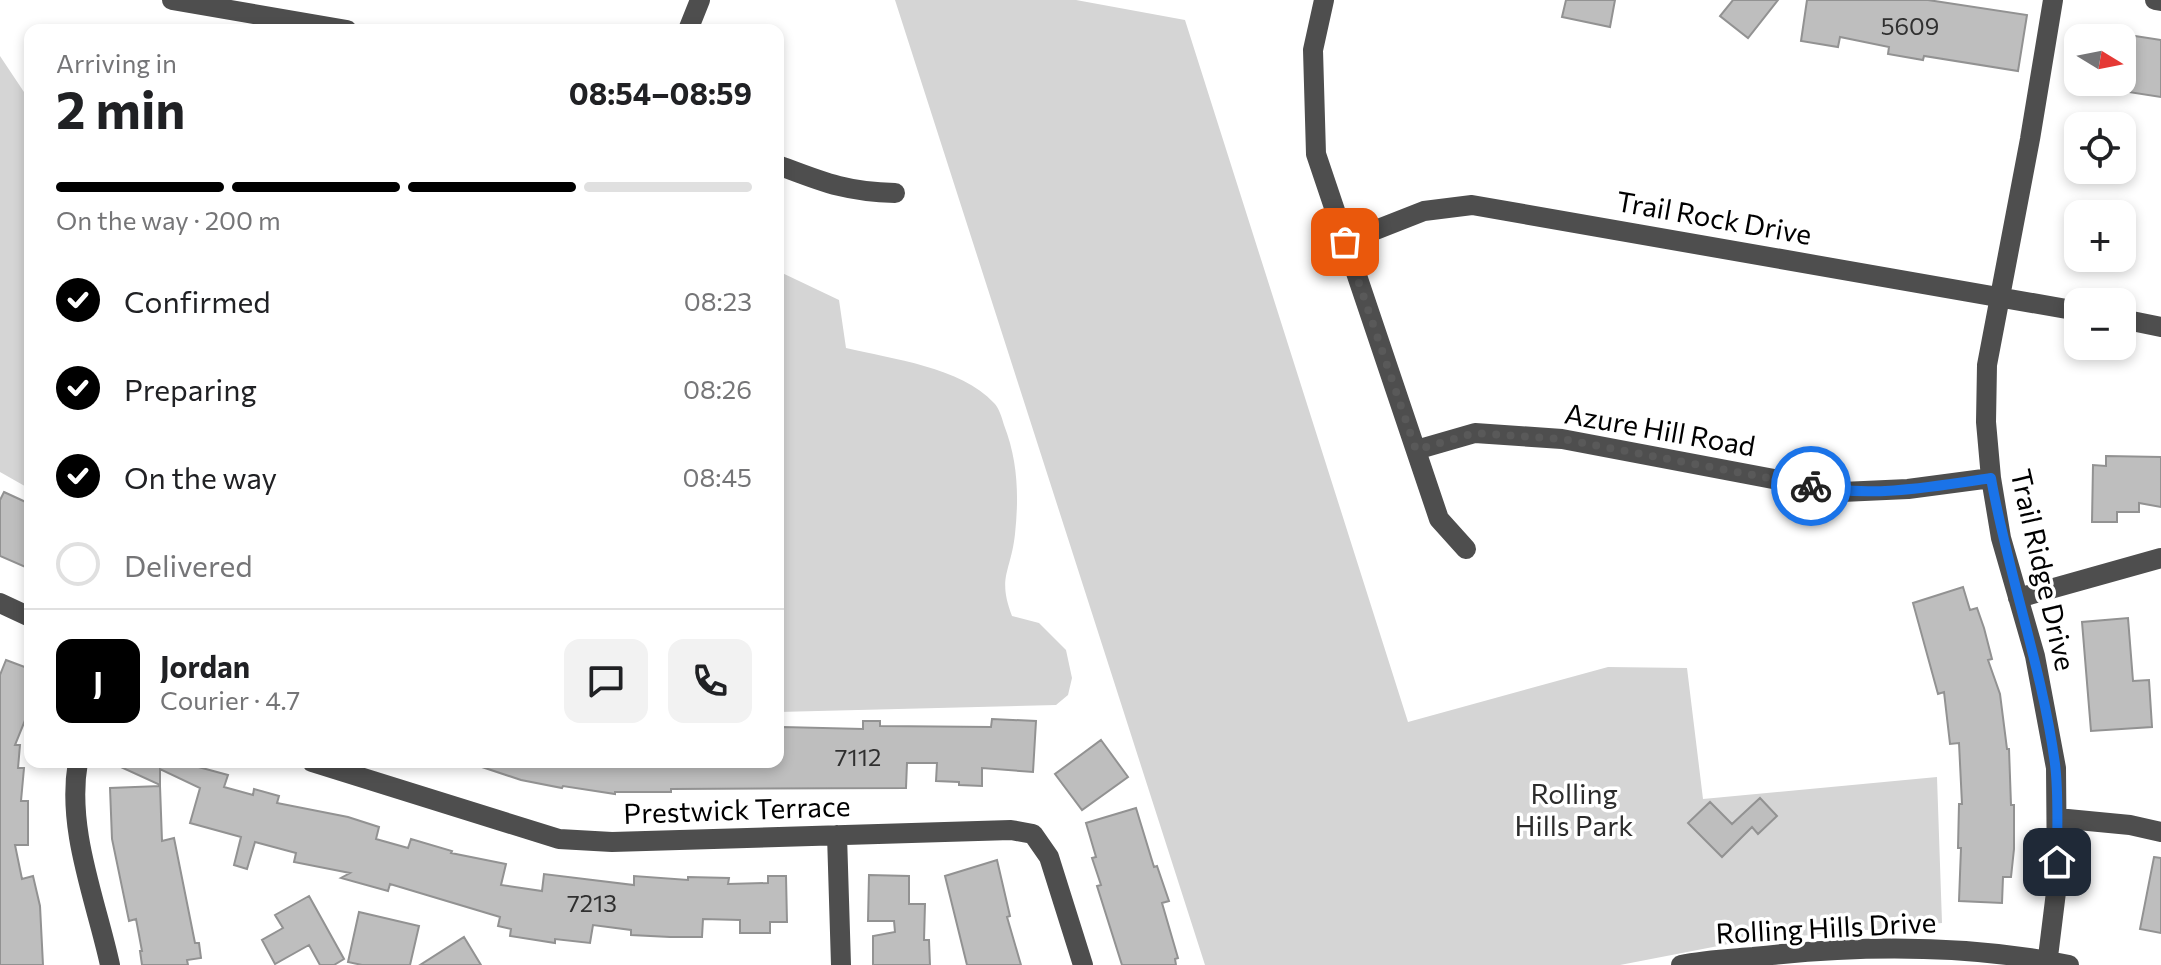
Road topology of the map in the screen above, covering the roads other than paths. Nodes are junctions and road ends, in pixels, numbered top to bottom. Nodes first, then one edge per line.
1 (172, 0) edge
2 (700, 0) edge
3 (1324, 0) edge
4 (2053, 0) edge
5 (2155, 0) edge
6 (2161, 1) edge
7 (312, 24) edge
8 (690, 24) edge
9 (784, 167) edge
10 (895, 193) dead end
11 (1345, 242) junction
12 (2000, 297) junction
13 (2064, 308) edge
14 (2136, 322) edge
15 (2161, 327) edge
16 (1416, 450) junction
17 (1991, 478) junction
18 (1466, 549) dead end
19 (2161, 558) edge
20 (2018, 598) junction
21 (0, 603) edge
22 (24, 614) edge
23 (77, 768) edge
24 (331, 768) edge
25 (2057, 818) junction
26 (2161, 832) edge
27 (837, 835) junction
28 (2001, 960) edge
29 (2048, 963) edge
30 (110, 965) edge
31 (841, 965) edge
32 (1083, 965) edge
33 (1681, 965) edge
34 (2069, 965) edge

1 - 7 street
2 - 8 street
3 - 11 street
4 - 12 street, Trail Ridge Drive
5 - 6 street
9 - 10 street
11 - 12 street, Trail Rock Drive
11 - 16 street
12 - 13 street, Trail Rock Drive
12 - 17 street, Trail Ridge Drive
14 - 15 street
16 - 17 street, Azure Hill Road
16 - 18 street
17 - 20 street, Trail Ridge Drive
19 - 20 street
20 - 25 street, Trail Ridge Drive
21 - 22 street
23 - 30 street
24 - 27 street, Prestwick Terrace
25 - 26 street
25 - 29 street, Trail Ridge Drive
27 - 31 street
27 - 32 street, Prestwick Terrace
28 - 29 street, Rolling Hills Drive
28 - 33 street, Rolling Hills Drive
29 - 34 street, Rolling Hills Drive

